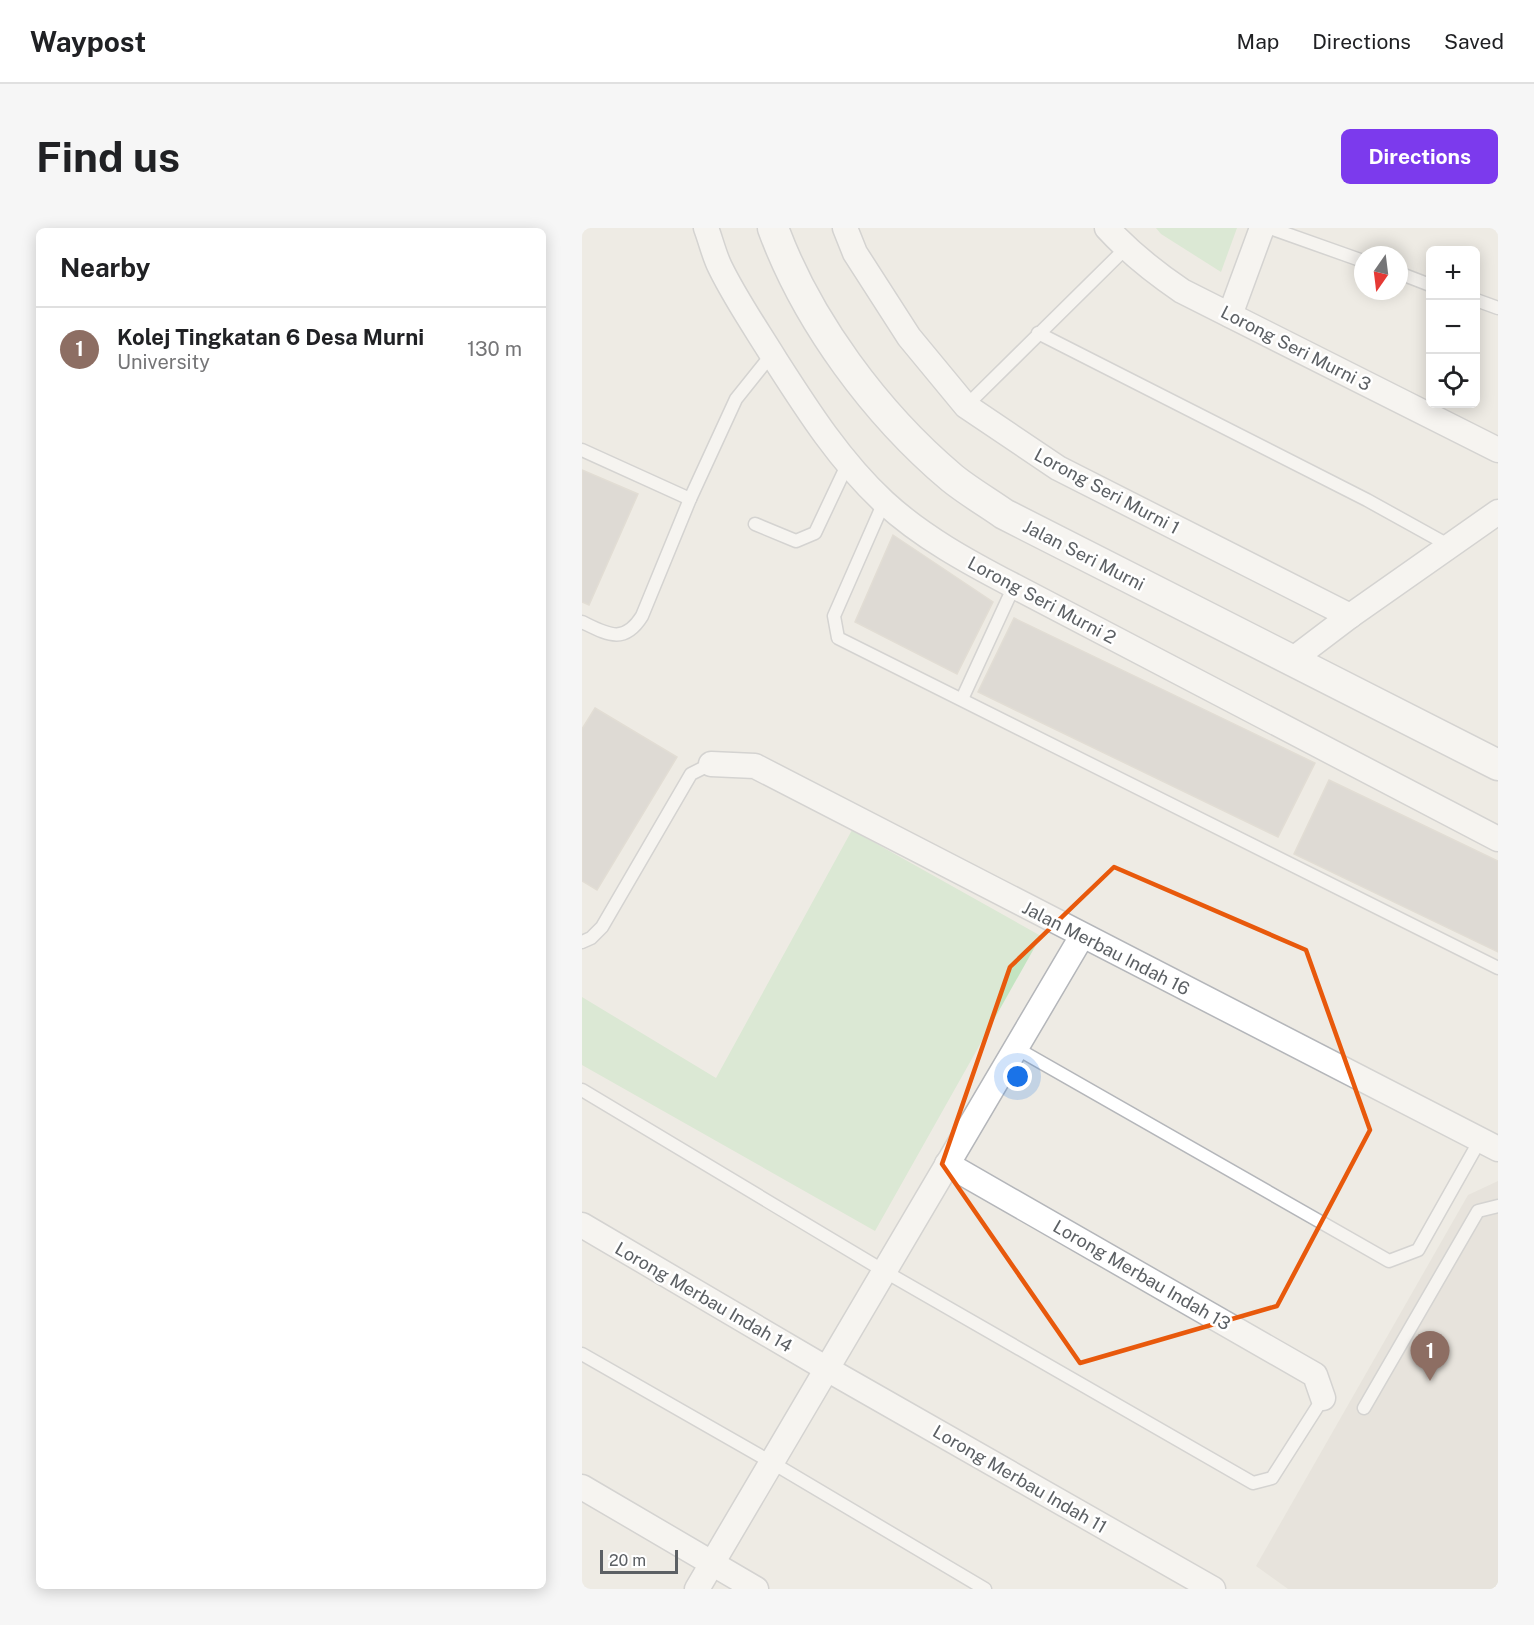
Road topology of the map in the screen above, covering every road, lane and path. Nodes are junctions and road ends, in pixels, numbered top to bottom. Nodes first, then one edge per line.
1 (706, 228) edge
2 (773, 228) edge
3 (845, 228) edge
4 (1107, 228) edge
5 (1262, 228) edge
6 (1270, 228) edge
7 (1125, 249) junction
8 (1354, 258) edge
9 (1408, 276) edge
10 (1426, 283) edge
11 (1480, 301) edge
12 (1498, 308) edge
13 (1230, 315) junction
14 (1038, 333) junction
15 (772, 354) junction
16 (966, 406) junction
17 (582, 450) edge
18 (1498, 450) edge
19 (848, 463) junction
20 (690, 499) junction
21 (884, 502) junction
22 (1498, 512) edge
23 (755, 524) dead end
24 (1450, 547) junction
25 (1014, 586) junction
26 (1350, 616) junction
27 (582, 622) edge
28 (1292, 660) junction
29 (962, 699) junction
30 (711, 764) joint
31 (1498, 765) edge
32 (1498, 839) edge
33 (1082, 936) junction
34 (582, 942) edge
35 (1498, 968) edge
36 (1016, 1048) junction
37 (582, 1090) edge
38 (1489, 1145) edge
39 (947, 1164) junction
40 (1498, 1206) edge
41 (582, 1225) edge
42 (884, 1271) junction
43 (582, 1354) edge
44 (826, 1369) junction
45 (1323, 1398) joint
46 (1364, 1408) dead end
47 (771, 1462) junction
48 (582, 1487) edge
49 (712, 1563) junction
50 (697, 1589) edge
51 (756, 1589) edge
52 (985, 1589) edge
53 (1213, 1589) edge

1 - 15 street, Lorong Seri Murni 2
2 - 28 street, Jalan Seri Murni
3 - 16 street, Lorong Seri Murni 1
4 - 7 street, Lorong Seri Murni 3
5 - 13 street
6 - 8 lane
7 - 13 street, Lorong Seri Murni 3
7 - 14 lane
9 - 10 lane
11 - 12 lane
13 - 18 street, Lorong Seri Murni 3
14 - 16 lane
14 - 24 lane
15 - 19 street, Lorong Seri Murni 2
15 - 20 lane
16 - 26 street, Lorong Seri Murni 1
17 - 20 lane
19 - 21 street, Lorong Seri Murni 2
19 - 23 lane
20 - 27 lane
21 - 25 street, Lorong Seri Murni 2
21 - 29 lane
22 - 24 street
24 - 26 street
25 - 29 lane
25 - 32 street, Lorong Seri Murni 2
26 - 28 street
28 - 31 street, Jalan Seri Murni
29 - 35 lane
30 - 33 street, Jalan Merbau Indah 16
30 - 34 lane
33 - 36 street
33 - 38 street, Jalan Merbau Indah 16
36 - 38 lane
36 - 39 street
37 - 42 lane
39 - 42 street
39 - 45 street, Lorong Merbau Indah 13
40 - 46 lane
41 - 44 street, Lorong Merbau Indah 14
42 - 44 street
42 - 45 lane
43 - 47 lane
44 - 47 street
44 - 53 street, Lorong Merbau Indah 11
47 - 49 street
47 - 52 lane
48 - 49 street
49 - 50 street
49 - 51 street

